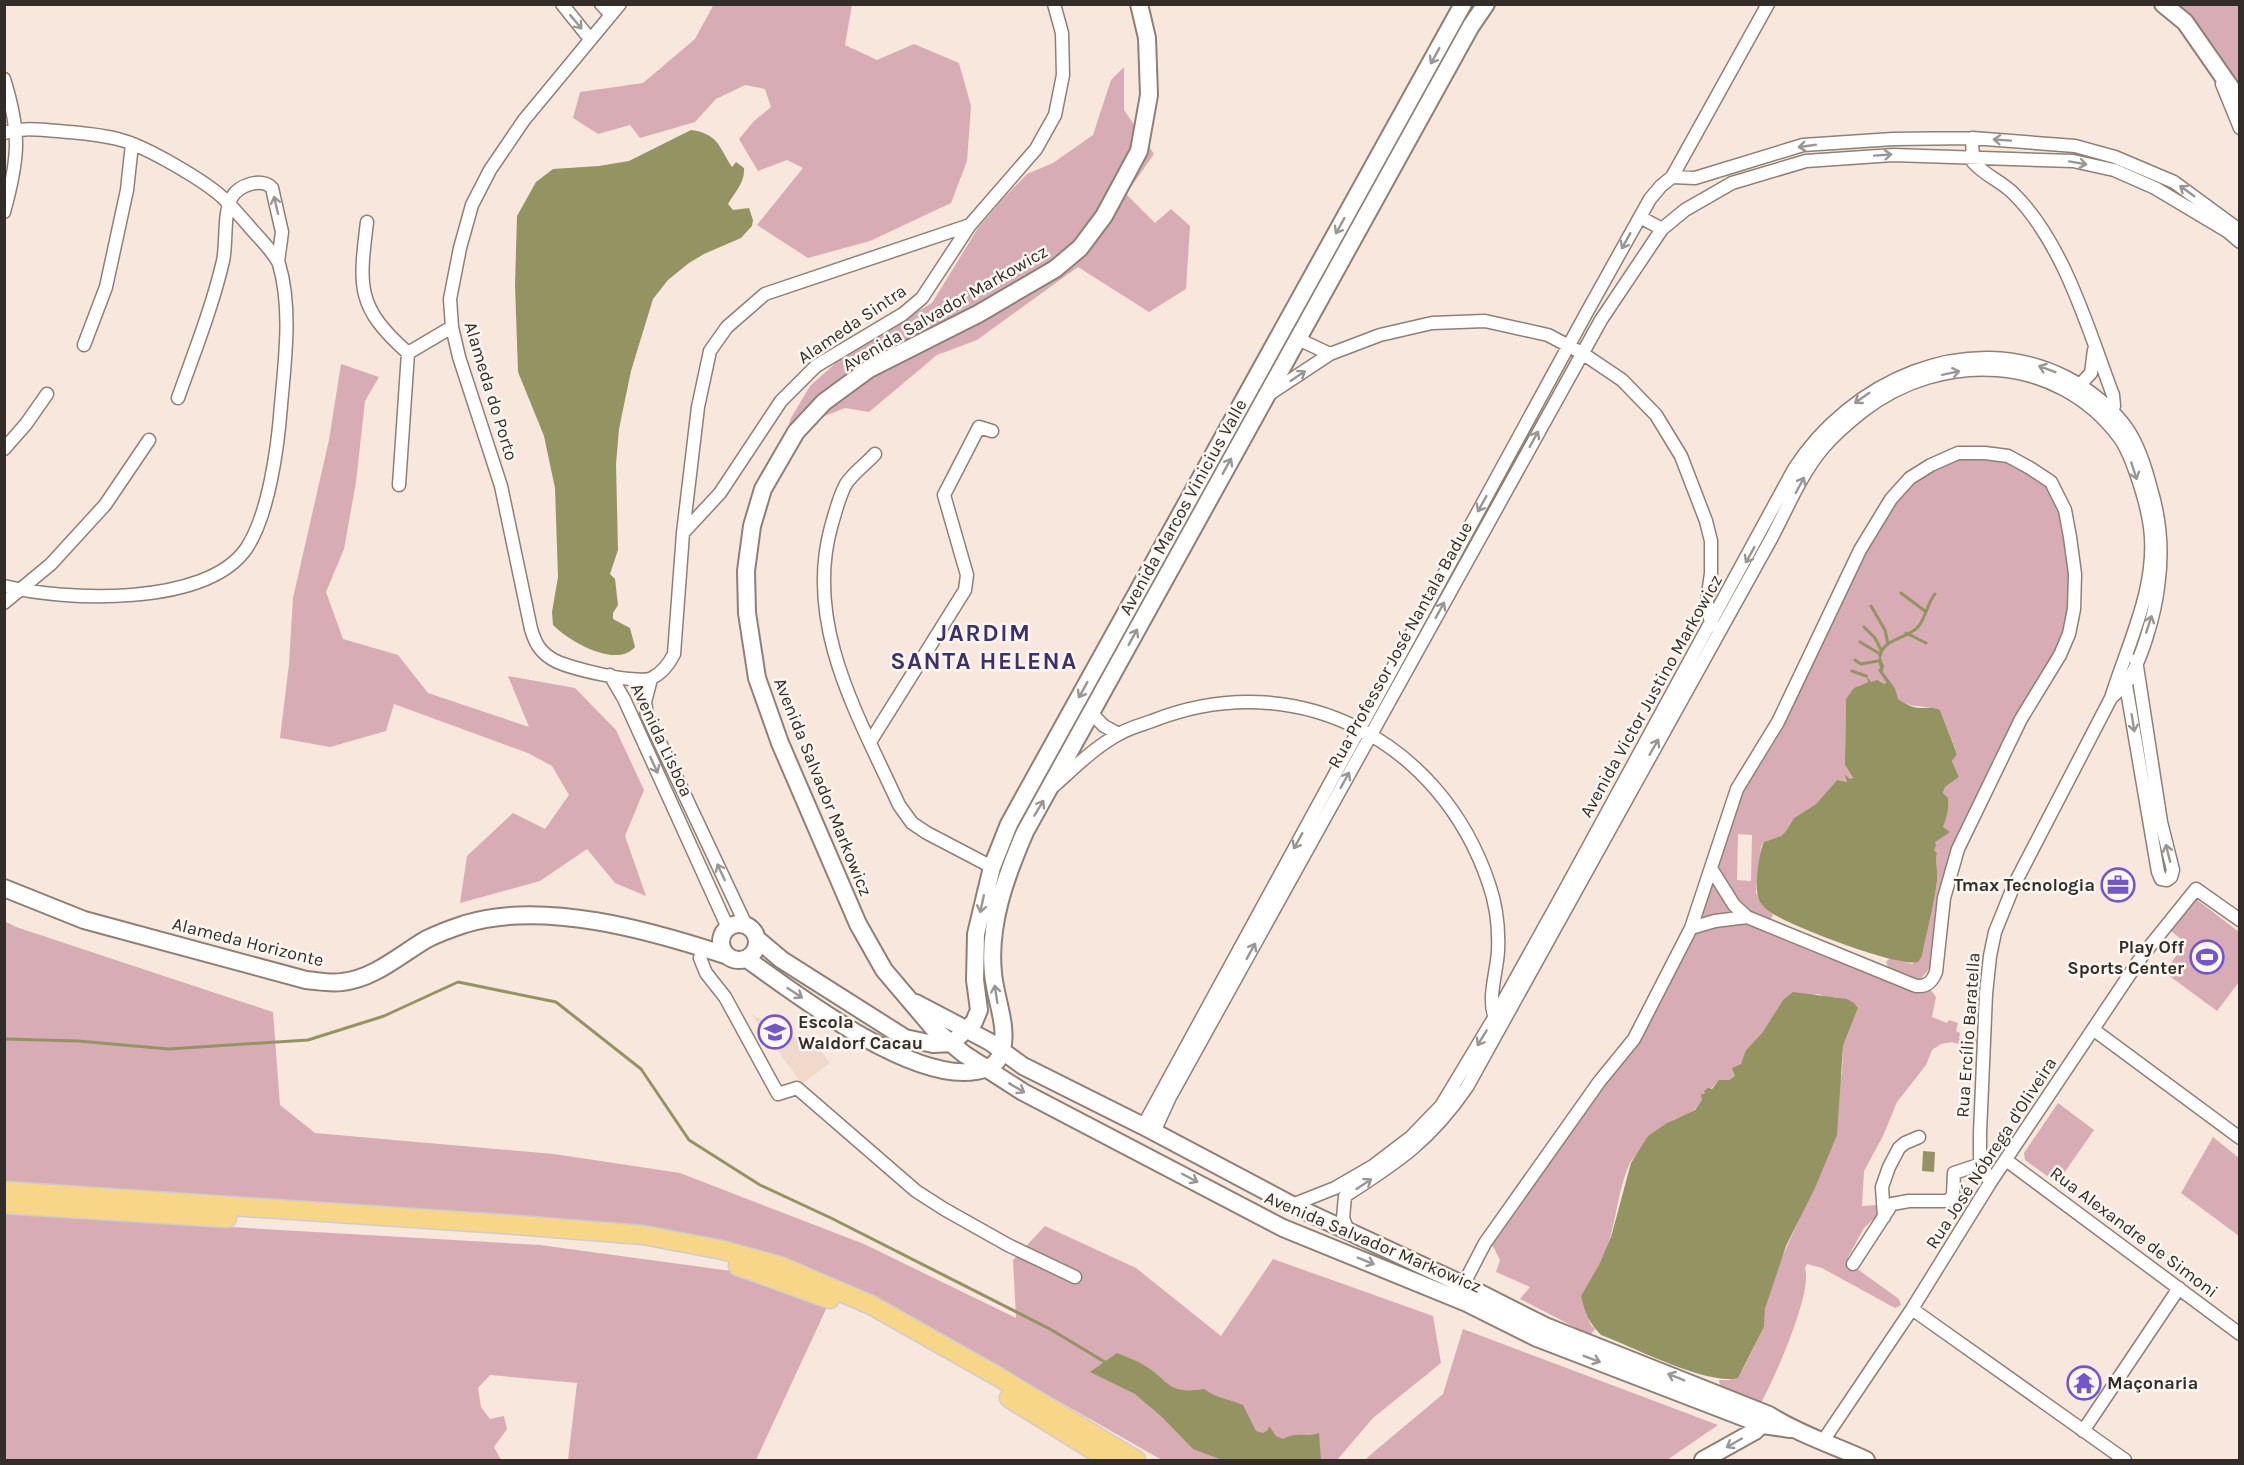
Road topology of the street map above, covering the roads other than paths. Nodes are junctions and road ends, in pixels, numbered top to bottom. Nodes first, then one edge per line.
1 (562, 4) edge
2 (601, 4) edge
3 (620, 4) edge
4 (1054, 4) edge
5 (1138, 4) edge
6 (1464, 4) edge
7 (1486, 4) edge
8 (1768, 4) edge
9 (2163, 4) edge
10 (611, 15) junction
11 (590, 39) junction
12 (2216, 68) junction
13 (4, 79) edge
14 (2240, 100) edge
15 (2240, 128) edge
16 (11, 131) edge
17 (1972, 138) junction
18 (132, 144) junction
19 (1971, 157) junction
20 (1672, 177) junction
21 (1695, 178) junction
22 (8, 184) edge
23 (1706, 198) junction
24 (229, 205) junction
25 (4, 212) edge
26 (1640, 217) junction
27 (367, 222) dead end
28 (970, 225) junction
29 (2234, 227) edge
30 (1662, 229) junction
31 (2240, 241) edge
32 (278, 262) junction
33 (452, 327) junction
34 (1298, 339) junction
35 (2092, 340) junction
36 (84, 345) dead end
37 (1569, 346) junction
38 (408, 353) junction
39 (1582, 353) junction
40 (1330, 354) junction
41 (2076, 389) junction
42 (47, 394) dead end
43 (178, 398) dead end
44 (1265, 398) junction
45 (2109, 416) junction
46 (992, 430) dead end
47 (149, 440) dead end
48 (4, 449) edge
49 (875, 454) dead end
50 (399, 485) dead end
51 (683, 533) junction
52 (4, 586) edge
53 (20, 590) junction
54 (4, 603) edge
55 (1716, 627) junction
56 (2130, 643) junction
57 (2137, 663) junction
58 (2121, 666) junction
59 (610, 675) junction
60 (651, 679) junction
61 (2126, 682) junction
62 (2111, 698) junction
63 (1092, 714) junction
64 (1365, 731) junction
65 (1119, 734) junction
66 (870, 742) junction
67 (1052, 787) junction
68 (695, 815) junction
69 (680, 821) junction
70 (1009, 824) junction
71 (1025, 832) junction
72 (992, 867) junction
73 (1712, 870) junction
74 (4, 888) edge
75 (1747, 917) junction
76 (2240, 920) edge
77 (746, 925) junction
78 (1691, 928) junction
79 (722, 932) junction
80 (757, 939) junction
81 (696, 945) junction
82 (725, 955) junction
83 (747, 959) junction
84 (907, 998) junction
85 (1499, 1020) junction
86 (967, 1030) junction
87 (2094, 1030) junction
88 (1004, 1034) junction
89 (952, 1043) junction
90 (1002, 1051) junction
91 (987, 1069) junction
92 (1038, 1074) junction
93 (1099, 1105) junction
94 (1088, 1124) junction
95 (1149, 1129) junction
96 (1919, 1137) dead end
97 (2240, 1138) edge
98 (2006, 1160) junction
99 (1981, 1164) junction
100 (1990, 1183) junction
101 (1335, 1188) junction
102 (4, 1191) edge
103 (1345, 1196) junction
104 (4, 1204) edge
105 (1292, 1205) junction
106 (1884, 1217) junction
107 (1348, 1231) junction
108 (1853, 1264) dead end
109 (1075, 1277) dead end
110 (2179, 1288) junction
111 (1460, 1292) junction
112 (1912, 1309) junction
113 (2240, 1334) edge
114 (1766, 1420) junction
115 (2083, 1431) junction
116 (1823, 1441) junction
117 (1109, 1461) edge
118 (1136, 1461) edge
119 (1704, 1461) edge
120 (1866, 1461) edge
121 (2125, 1461) edge

1 -> 11 street
2 - 10 street
3 - 10 street, Alameda do Porto
4 - 28 street
5 - 84 street, Avenida Salvador Markowicz
6 -> 70 street, Avenida Marcos Vinicius Valle
7 - 34 street, Avenida Marcos Vinicius Valle
8 - 20 street, Rua Professor José Nantala Badue
9 - 12 street
10 - 11 street, Alameda do Porto
11 - 33 street, Alameda do Porto
12 - 14 street
12 - 15 street
13 - 16 street
16 - 18 street
16 - 22 street
17 - 19 street
17 -> 21 street
29 -> 17 street
18 - 24 street
18 - 36 street
23 -> 19 street, Rua Professor José Nantala Badue
19 -> 29 street, Rua Professor José Nantala Badue
19 - 35 street
20 - 21 street
20 - 26 street, Rua Professor José Nantala Badue
21 - 23 street
22 - 25 street
23 - 30 street, Rua Professor José Nantala Badue
24 - 32 street
32 -> 24 street
24 - 43 street
26 - 30 street
26 -> 37 street, Rua Professor José Nantala Badue
27 - 38 street
28 - 51 street, Alameda Sintra
28 - 51 street
29 - 31 street
30 - 39 street, Rua Professor José Nantala Badue
32 - 53 street
33 - 38 street
33 - 59 street, Alameda do Porto
34 - 40 street
34 - 44 street, Avenida Marcos Vinicius Valle
35 - 41 street
35 - 45 street
37 - 39 street
37 - 40 street
37 -> 64 street, Rua Professor José Nantala Badue
38 - 50 street
39 - 55 street
64 -> 39 street, Rua Professor José Nantala Badue
44 -> 40 street
41 - 45 street, Avenida Victor Justino Markowicz
41 - 55 street, Avenida Victor Justino Markowicz
42 - 48 street
63 -> 44 street, Avenida Marcos Vinicius Valle
45 -> 56 street
57 -> 45 street
46 - 66 street
47 - 53 street
49 - 66 street
51 - 60 street
52 - 53 street
53 - 54 street
55 - 85 street, Avenida Victor Justino Markowicz
56 - 57 street
56 - 58 street
57 - 61 street
61 -> 57 street
58 - 61 street
58 - 62 street
59 - 60 street, Alameda do Porto
59 -> 69 street, Avenida Lisboa
60 - 68 street, Avenida Lisboa
61 - 62 street
62 - 99 street, Rua Ercílio Baratella
63 - 65 street
63 - 67 street, Avenida Marcos Vinicius Valle
64 - 65 street
64 - 85 street
64 - 95 street, Rua Professor José Nantala Badue
65 - 67 street
66 - 72 street
71 -> 67 street, Avenida Marcos Vinicius Valle
68 - 69 street, Avenida Lisboa
77 -> 68 street, Avenida Lisboa
69 - 79 street, Avenida Lisboa
70 - 71 street
70 - 72 street, Avenida Marcos Vinicius Valle
88 -> 71 street, Avenida Marcos Vinicius Valle
72 -> 86 street, Avenida Marcos Vinicius Valle
73 - 75 street
73 - 75 street
73 - 78 street
74 - 81 street, Alameda Horizonte
75 - 78 street
76 - 87 street, Rua José Nóbrega d'Oliveira
77 - 79 street
77 - 80 street
78 - 111 street
79 - 81 street, Alameda Horizonte
79 - 82 street
80 - 83 street
80 - 89 street
81 - 82 street, Alameda Horizonte
81 - 109 street
82 - 83 street
83 -> 91 street
84 - 86 street, Avenida Salvador Markowicz
84 - 89 street, Avenida Salvador Markowicz
85 -> 101 street, Avenida Victor Justino Markowicz
103 -> 85 street, Avenida Victor Justino Markowicz
86 - 89 street
86 - 90 street, Avenida Salvador Markowicz
87 - 97 street
87 - 98 street, Rua José Nóbrega d'Oliveira
88 - 90 street, Avenida Marcos Vinicius Valle
88 - 92 street
89 - 91 street, Avenida Salvador Markowicz
90 - 91 street
90 - 92 street, Avenida Salvador Markowicz
91 -> 94 street, Avenida Salvador Markowicz
92 - 93 street, Avenida Salvador Markowicz
93 - 94 street
93 - 95 street, Avenida Salvador Markowicz
94 -> 111 street, Avenida Salvador Markowicz
95 - 105 street, Avenida Salvador Markowicz
96 - 106 street
98 - 100 street, Rua José Nóbrega d'Oliveira
98 - 110 street, Rua Alexandre de Simoni
99 - 100 street, Rua Ercílio Baratella
99 - 106 street
100 - 112 street, Rua José Nóbrega d'Oliveira
101 - 103 street
101 - 105 street, Avenida Victor Justino Markowicz
102 - 118 main road
103 - 107 street
104 - 117 main road
105 - 107 street, Avenida Salvador Markowicz
106 - 108 street
107 - 111 street, Avenida Salvador Markowicz
110 - 113 street, Rua Alexandre de Simoni
110 - 115 street
111 - 114 street, Avenida Salvador Markowicz
112 - 115 street
112 - 116 street, Rua José Nóbrega d'Oliveira
114 - 116 street, Avenida Salvador Markowicz
114 -> 119 street
115 - 121 street
116 - 120 street, Avenida Salvador Markowicz

